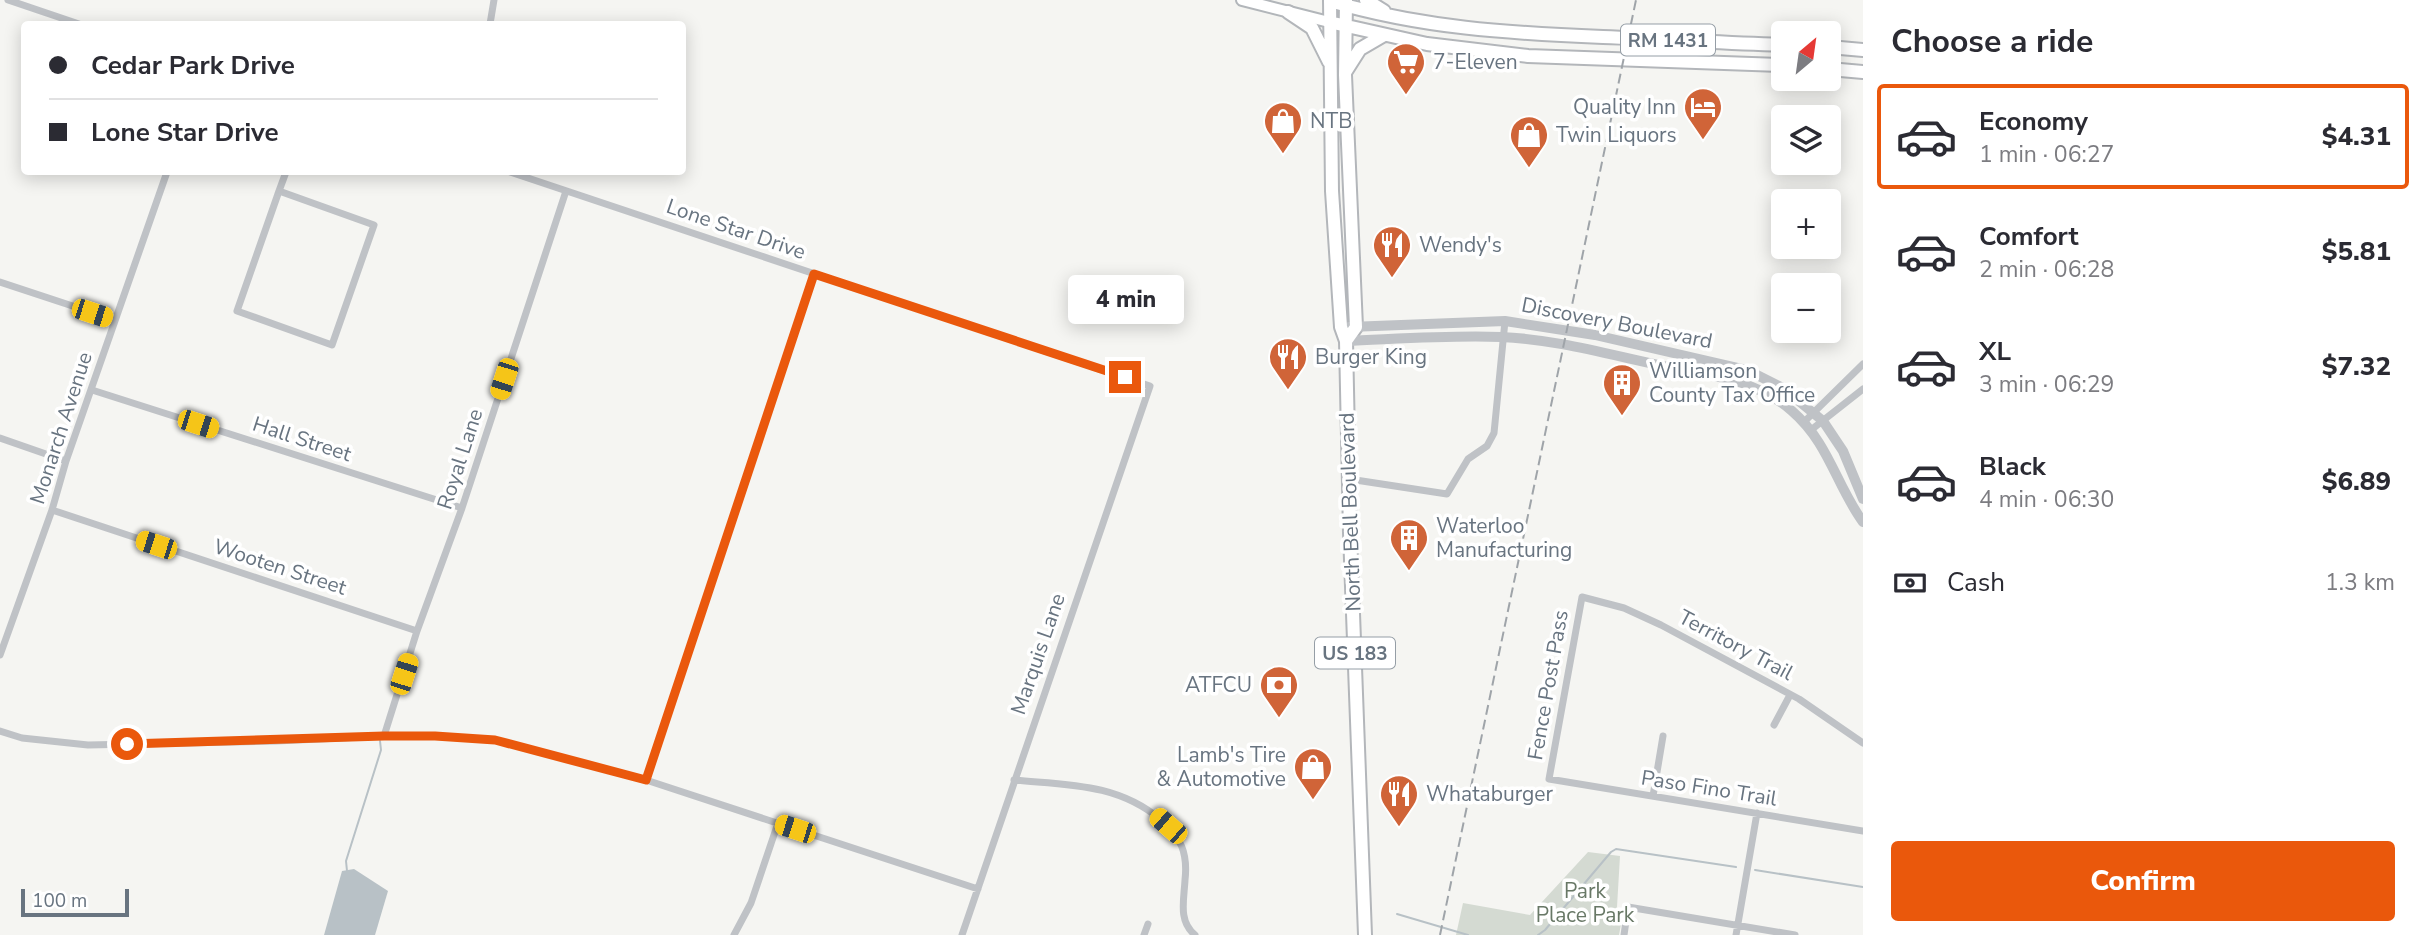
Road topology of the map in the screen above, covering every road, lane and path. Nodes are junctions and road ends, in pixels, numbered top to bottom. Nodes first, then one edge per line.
1 (8, 0) edge
2 (494, 0) edge
3 (1242, 0) edge
4 (1328, 0) edge
5 (1366, 0) edge
6 (1346, 3) edge
7 (1288, 12) junction
8 (1396, 18) junction
9 (70, 21) edge
10 (490, 21) edge
11 (1329, 22) junction
12 (1344, 26) junction
13 (1384, 35) junction
14 (1771, 44) edge
15 (1841, 48) edge
16 (1863, 50) edge
17 (1330, 65) junction
18 (1771, 65) edge
19 (1841, 70) edge
20 (1863, 72) edge
21 (1345, 75) junction
22 (166, 175) edge
23 (285, 175) edge
24 (519, 175) edge
25 (279, 191) junction
26 (566, 191) junction
27 (814, 274) junction
28 (0, 282) edge
29 (116, 320) junction
30 (1505, 321) junction
31 (1341, 327) junction
32 (1356, 327) junction
33 (1502, 337) junction
34 (1346, 341) junction
35 (1863, 364) edge
36 (1150, 386) joint
37 (1863, 389) edge
38 (92, 390) junction
39 (1814, 412) junction
40 (1823, 421) junction
41 (1807, 426) junction
42 (0, 438) edge
43 (66, 461) junction
44 (1349, 479) junction
45 (1863, 499) edge
46 (462, 508) junction
47 (52, 510) junction
48 (1863, 522) edge
49 (1582, 597) joint
50 (417, 631) junction
51 (0, 655) edge
52 (1790, 695) junction
53 (1774, 725) dead end
54 (0, 731) edge
55 (384, 736) junction
56 (1662, 736) dead end
57 (1863, 743) edge
58 (1549, 779) joint
59 (646, 780) junction
60 (1014, 780) junction
61 (1653, 796) junction
62 (1757, 813) junction
63 (778, 823) junction
64 (1863, 831) edge
65 (978, 889) junction
66 (1148, 924) dead end
67 (1738, 925) junction
68 (734, 935) edge
69 (962, 935) edge
70 (1144, 935) edge
71 (1195, 935) edge
72 (1365, 935) edge
73 (1624, 935) edge
74 (1736, 935) edge
75 (1795, 935) edge

1 - 9 street
2 - 10 street
3 - 7 main road, RM 1431
4 - 6 main road, RM 1431
4 - 11 main road, North Bell Boulevard / US 183
5 - 8 main road
6 - 8 main road, RM 1431
6 - 12 main road
7 - 11 main road, RM 1431
7 - 17 main road
8 - 14 main road, RM 1431
11 - 12 main road, RM 1431
11 - 17 main road, North Bell Boulevard / US 183
12 - 13 main road, RM 1431
12 - 21 main road
13 - 18 main road, RM 1431
13 - 21 main road
15 - 16 main road
17 - 31 main road, North Bell Boulevard / US 183
19 - 20 main road
21 - 32 main road
22 - 29 street, Monarch Avenue
23 - 25 street
24 - 26 street, Lone Star Drive
25 - 25 street
26 - 27 street, Lone Star Drive
26 - 46 street, Royal Lane
27 - 36 street, Lone Star Drive
27 - 59 street
28 - 29 street
29 - 38 street, Monarch Avenue
30 - 32 street, Discovery Boulevard
30 - 33 street
30 - 39 street, Discovery Boulevard
31 - 32 street, Discovery Boulevard
31 - 34 main road, North Bell Boulevard / US 183
32 - 34 main road
33 - 34 street, Discovery Boulevard
33 - 41 street, Discovery Boulevard
33 - 44 street
34 - 44 main road, North Bell Boulevard / US 183
35 - 39 street
36 - 60 street, Marquis Lane
37 - 40 street
38 - 43 street, Monarch Avenue
38 - 46 street, Hall Street
39 - 40 street, Discovery Boulevard
39 - 41 street
40 - 41 street
40 - 45 street, Discovery Boulevard
41 - 48 street, Discovery Boulevard
42 - 43 street
43 - 47 street, Monarch Avenue
44 - 72 main road, North Bell Boulevard / US 183
46 - 50 street, Royal Lane
47 - 50 street, Wooten Street
47 - 51 street, Monarch Avenue
49 - 52 street, Territory Trail
49 - 58 street, Fence Post Pass
50 - 55 street, Royal Lane
52 - 53 street
52 - 57 street, Territory Trail
54 - 55 street
55 - 59 street
56 - 61 street
58 - 61 street, Paso Fino Trail
59 - 63 street
60 - 65 street, Marquis Lane
60 - 71 street
61 - 62 street, Paso Fino Trail
62 - 64 street, Paso Fino Trail
62 - 67 street
63 - 65 street
63 - 68 street
65 - 69 street, Marquis Lane
66 - 70 street
67 - 73 street
67 - 74 street
67 - 75 street

